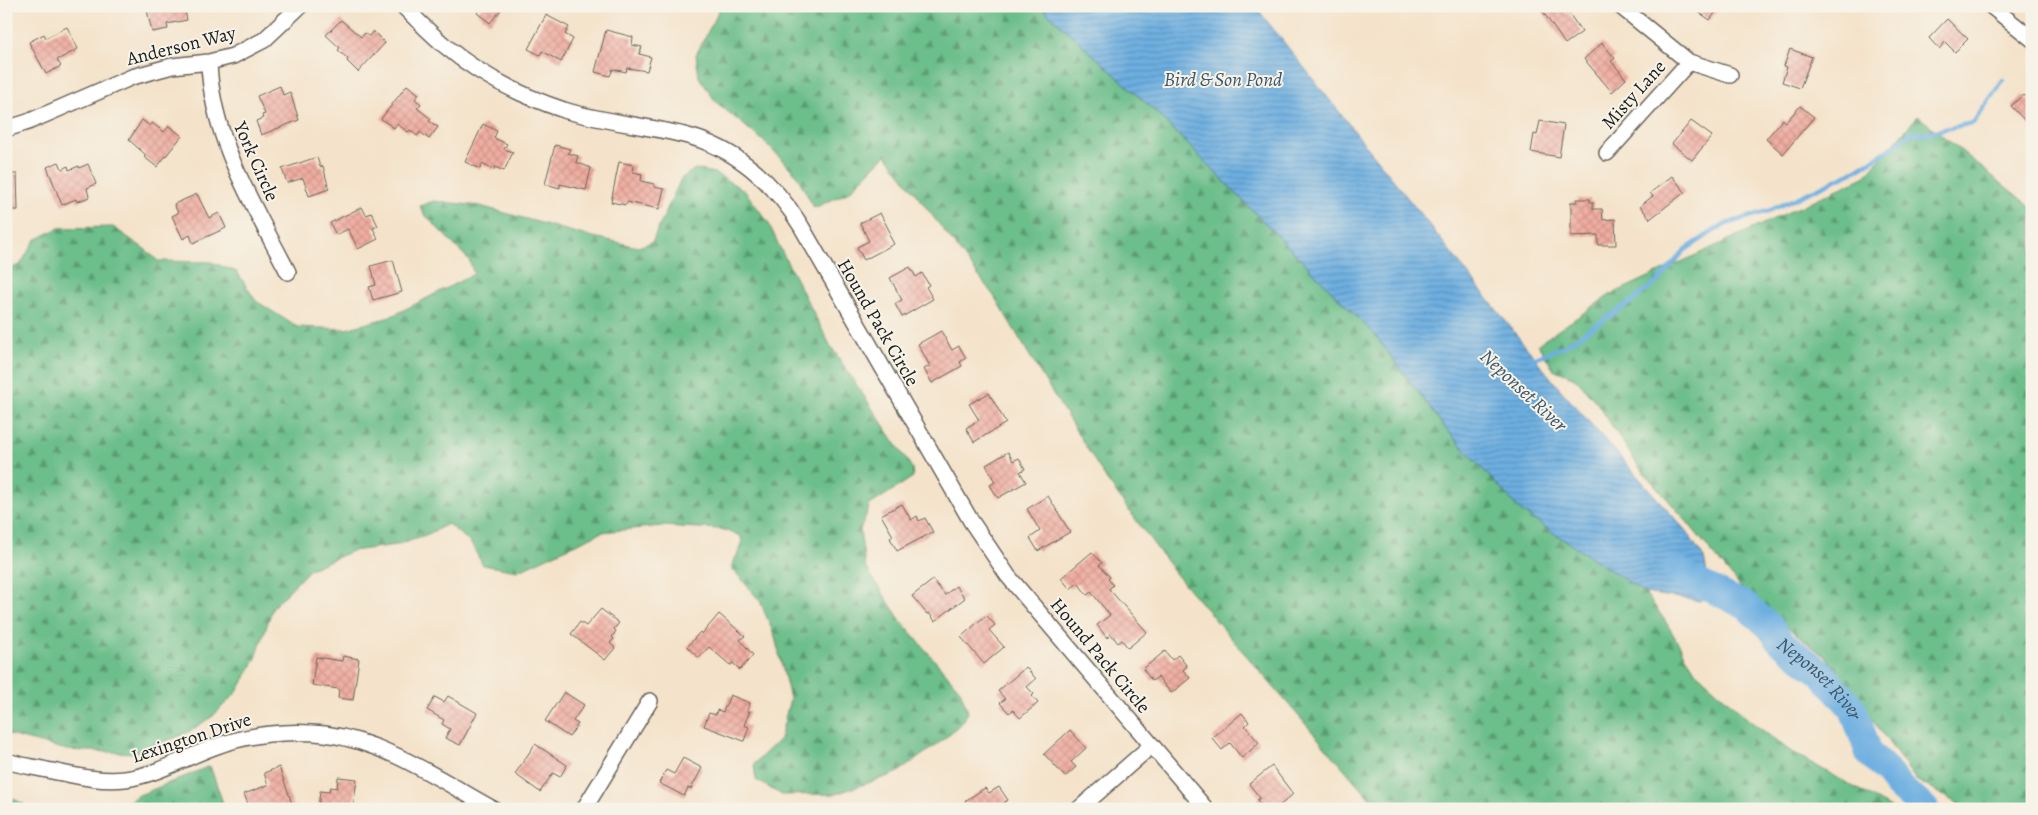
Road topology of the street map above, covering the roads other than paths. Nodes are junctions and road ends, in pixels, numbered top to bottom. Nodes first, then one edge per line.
1 (300, 6) edge
2 (402, 6) edge
3 (1620, 6) edge
4 (1991, 6) edge
5 (2032, 40) edge
6 (209, 62) junction
7 (1689, 62) junction
8 (1730, 75) dead end
9 (6, 128) edge
10 (1607, 153) dead end
11 (288, 272) dead end
12 (650, 701) dead end
13 (1152, 745) junction
14 (6, 760) edge
15 (494, 809) edge
16 (584, 809) edge
17 (1079, 809) edge
18 (1206, 809) edge

1 - 6 street, Anderson Way
2 - 13 street, Hound Pack Circle
3 - 7 street
4 - 5 street
6 - 9 street, Anderson Way
6 - 11 street, York Circle
7 - 8 street
7 - 10 street, Misty Lane
12 - 16 street
13 - 17 street
13 - 18 street, Hound Pack Circle
14 - 15 street, Lexington Drive

